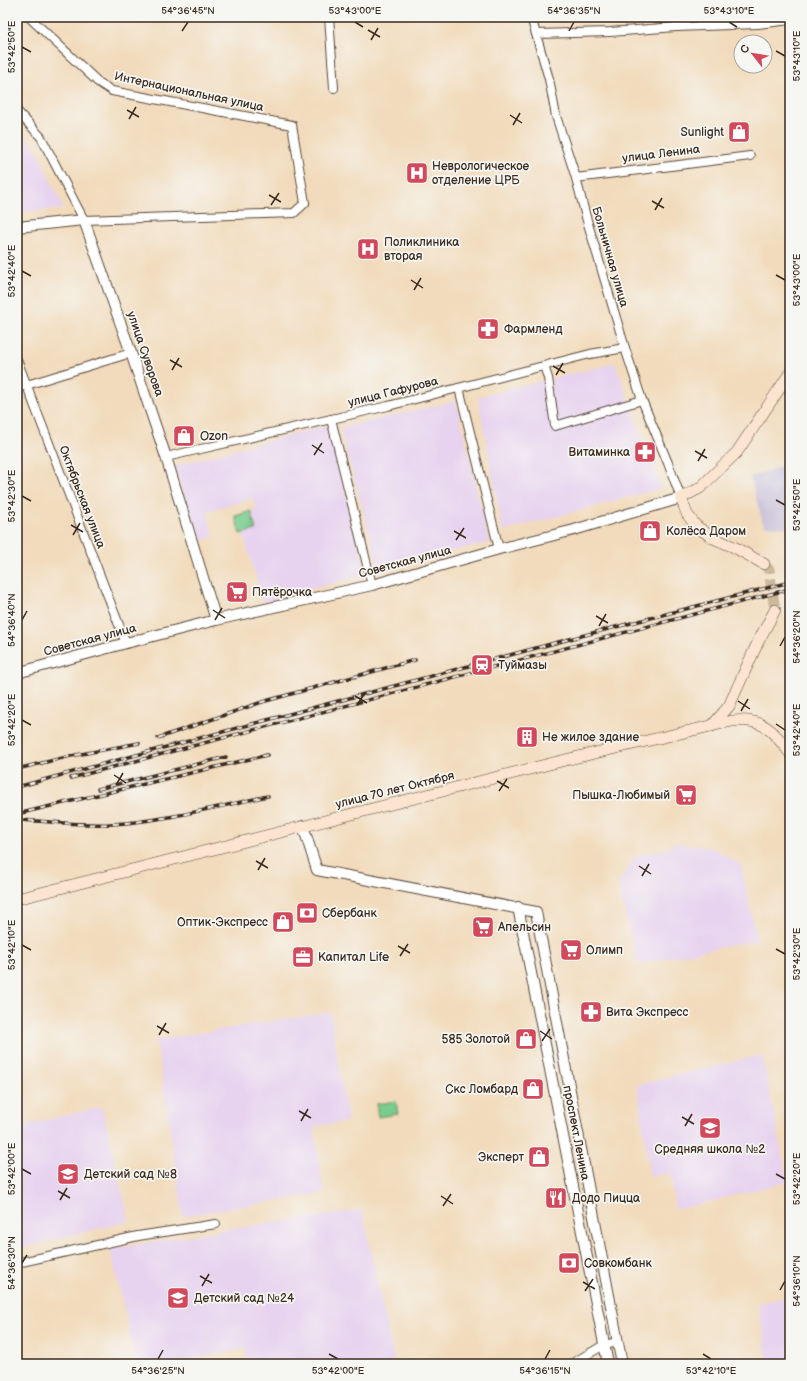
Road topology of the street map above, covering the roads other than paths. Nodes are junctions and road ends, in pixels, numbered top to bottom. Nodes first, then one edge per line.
1 (29, 17) edge
2 (329, 17) edge
3 (532, 17) edge
4 (790, 20) edge
5 (537, 34) junction
6 (334, 88) dead end
7 (17, 111) edge
8 (750, 156) dead end
9 (576, 178) junction
10 (84, 220) junction
11 (17, 227) edge
12 (625, 348) junction
13 (131, 353) junction
14 (17, 360) edge
15 (544, 366) junction
16 (790, 373) edge
17 (26, 385) junction
18 (17, 388) edge
19 (459, 388) junction
20 (642, 400) junction
21 (331, 419) junction
22 (166, 457) junction
23 (681, 498) junction
24 (499, 549) junction
25 (764, 564) tunnel mouth
26 (372, 585) junction
27 (775, 610) tunnel mouth
28 (216, 620) junction
29 (126, 643) junction
30 (17, 673) edge
31 (712, 726) junction
32 (790, 753) edge
33 (303, 826) junction
34 (17, 899) edge
35 (518, 907) junction
36 (216, 1224) dead end
37 (17, 1263) edge
38 (618, 1342) junction
39 (604, 1346) junction
40 (571, 1364) edge
41 (608, 1364) edge
42 (622, 1364) edge

1 - 10 street, Интернациональная улица
2 - 6 street
3 - 5 street, Больничная улица
4 - 5 street
5 - 9 street, Больничная улица
7 - 10 street, улица Суворова
8 - 9 street, улица Ленина
9 - 12 street, Больничная улица
10 - 11 street
10 - 13 street, улица Суворова
12 - 15 street, улица Гафурова
12 - 20 street, Больничная улица
13 - 17 street
13 - 22 street, улица Суворова
14 - 17 street, Октябрьская улица
15 - 19 street, улица Гафурова
15 - 20 street
16 - 23 main road, Советская улица
17 - 18 street
17 - 29 street, Октябрьская улица
19 - 21 street, улица Гафурова
19 - 24 street
20 - 23 street, Больничная улица
21 - 22 street, улица Гафурова
21 - 26 street
22 - 28 street, улица Суворова
23 - 24 street, Советская улица
23 - 25 main road
24 - 26 street, Советская улица
26 - 28 street, Советская улица
27 - 31 main road
28 - 29 street, Советская улица
29 - 30 street, Советская улица
31 - 32 main road, улица 70 лет Октября
31 - 33 main road, улица 70 лет Октября
33 - 34 main road, улица 70 лет Октября
33 - 35 street
35 - 38 street, проспект Ленина
35 - 39 street, проспект Ленина
36 - 37 street
38 - 39 street
38 - 42 street, проспект Ленина
39 - 40 street
39 - 41 street, проспект Ленина

